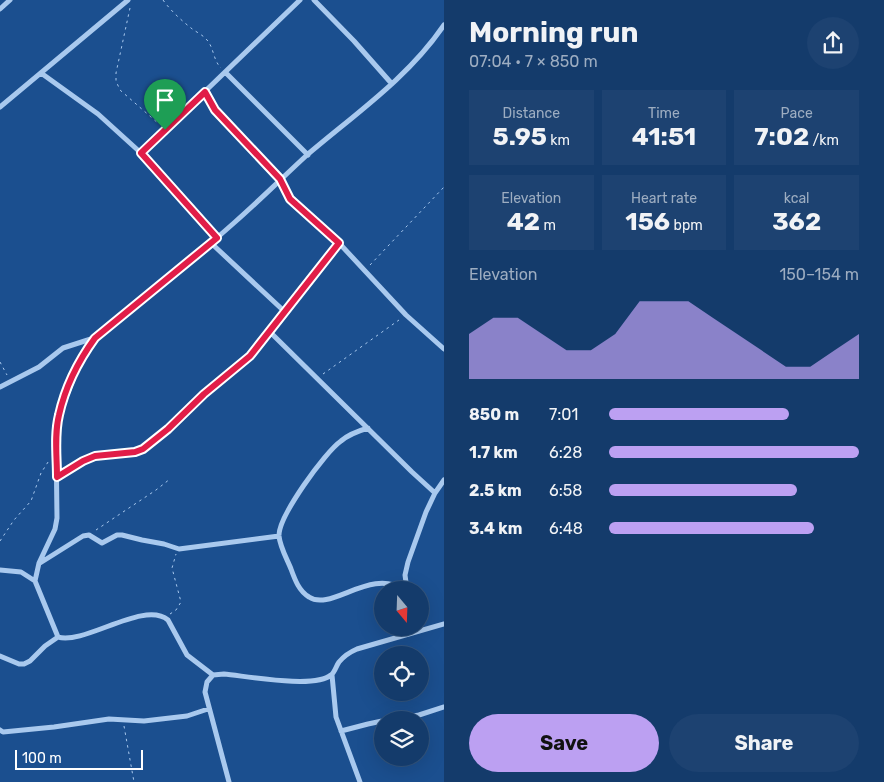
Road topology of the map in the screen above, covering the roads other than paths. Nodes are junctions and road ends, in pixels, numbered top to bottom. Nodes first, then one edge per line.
1 (10, 0) edge
2 (300, 0) edge
3 (314, 0) edge
4 (129, 2) edge
5 (0, 9) edge
6 (444, 25) edge
7 (225, 72) junction
8 (41, 73) junction
9 (392, 84) junction
10 (205, 92) junction
11 (0, 107) edge
12 (141, 153) junction
13 (308, 155) junction
14 (280, 179) junction
15 (217, 238) junction
16 (211, 243) junction
17 (339, 243) junction
18 (285, 312) junction
19 (270, 332) junction
20 (95, 338) junction
21 (444, 349) edge
22 (0, 387) edge
23 (368, 428) junction
24 (57, 477) junction
25 (444, 480) edge
26 (435, 493) junction
27 (279, 536) junction
28 (38, 563) junction
29 (0, 570) edge
30 (34, 581) junction
31 (405, 581) edge
32 (374, 584) edge
33 (444, 624) edge
34 (429, 627) edge
35 (398, 636) edge
36 (58, 637) junction
37 (0, 656) edge
38 (213, 675) junction
39 (332, 675) junction
40 (444, 707) edge
41 (208, 709) junction
42 (429, 712) edge
43 (374, 723) edge
44 (0, 730) edge
45 (341, 731) junction
46 (229, 782) edge
47 (360, 782) edge

1 - 5 street
2 - 7 street
3 - 9 street
4 - 8 street
6 - 9 street
7 - 10 street
7 - 13 street
8 - 11 street
8 - 12 street
9 - 13 street
10 - 12 street
10 - 14 street
12 - 15 street
13 - 14 street
14 - 15 street
14 - 17 street
15 - 16 street
16 - 18 street
16 - 20 street
17 - 18 street
17 - 21 street
18 - 19 street
19 - 23 street
19 - 24 street
20 - 22 street
20 - 24 street
23 - 26 street
23 - 27 street
24 - 28 street
25 - 26 street
26 - 31 street
27 - 28 street
27 - 32 street
28 - 30 street
29 - 30 street
30 - 36 street
33 - 34 street
35 - 39 street
36 - 37 street
36 - 38 street
38 - 39 street
38 - 41 street
39 - 45 street
40 - 42 street
41 - 44 street
41 - 46 street
43 - 45 street
45 - 47 street

